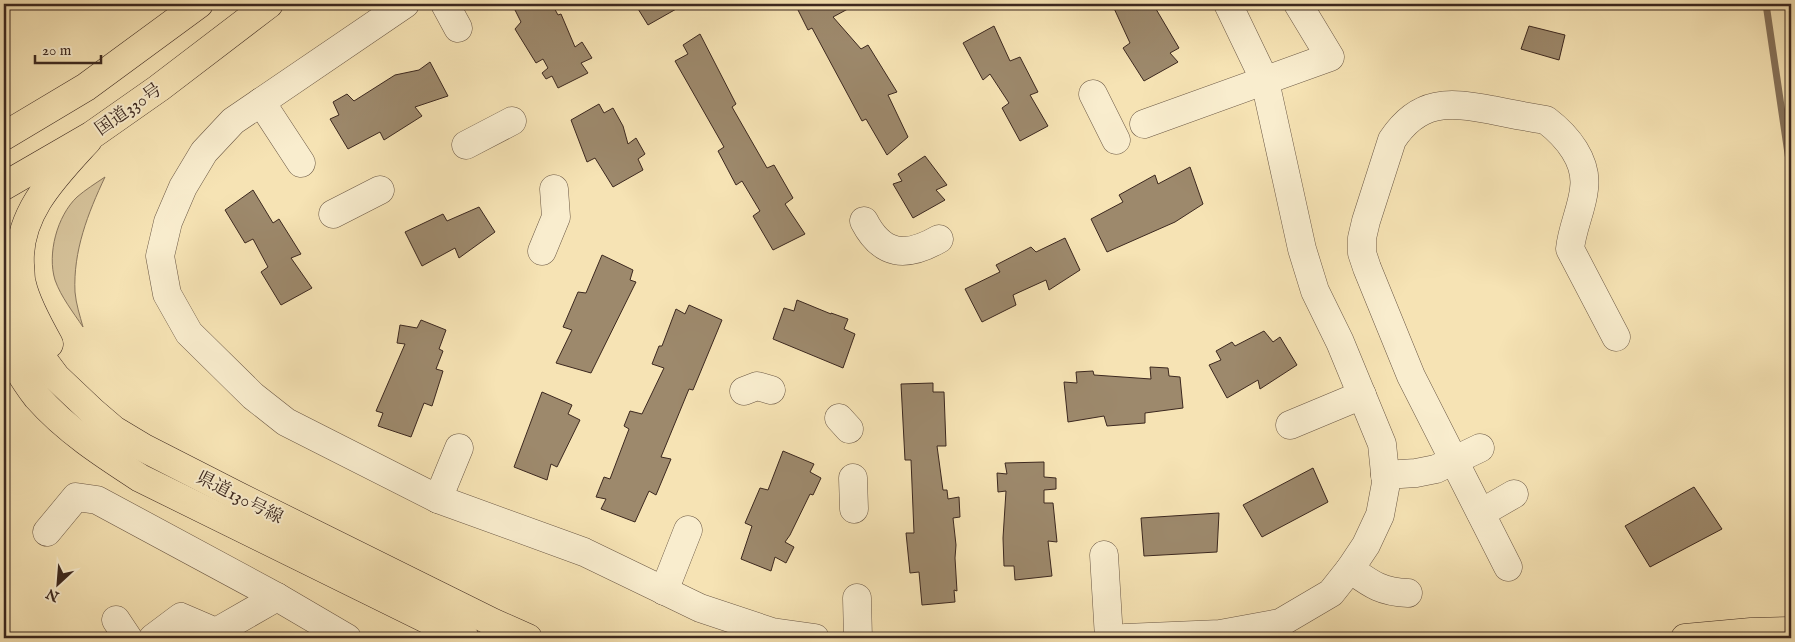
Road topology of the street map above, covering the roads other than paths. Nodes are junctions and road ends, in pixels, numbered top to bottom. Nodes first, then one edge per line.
1 (199, 4) edge
2 (269, 4) edge
3 (404, 4) edge
4 (445, 4) edge
5 (1228, 4) edge
6 (1301, 5) edge
7 (458, 28) dead end
8 (1265, 81) junction
9 (1093, 94) dead end
10 (261, 102) junction
11 (512, 121) dead end
12 (1144, 124) dead end
13 (92, 135) junction
14 (4, 136) edge
15 (1116, 140) dead end
16 (466, 145) dead end
17 (301, 164) dead end
18 (4, 186) edge
19 (554, 189) dead end
20 (380, 190) dead end
21 (333, 214) dead end
22 (864, 221) dead end
23 (939, 239) dead end
24 (542, 251) dead end
25 (4, 294) edge
26 (1616, 337) dead end
27 (4, 345) edge
28 (4, 377) edge
29 (771, 390) dead end
30 (744, 391) dead end
31 (37, 396) junction
32 (1362, 396) junction
33 (93, 412) junction
34 (1290, 425) dead end
35 (459, 448) dead end
36 (1480, 448) dead end
37 (1454, 460) junction
38 (1385, 475) junction
39 (853, 478) dead end
40 (1514, 494) dead end
41 (438, 499) junction
42 (854, 509) dead end
43 (1481, 513) junction
44 (688, 530) dead end
45 (47, 532) dead end
46 (1104, 555) dead end
47 (1508, 567) dead end
48 (1350, 569) junction
49 (664, 591) junction
50 (1408, 593) dead end
51 (277, 596) junction
52 (857, 598) dead end
53 (1791, 631) edge
54 (153, 638) edge
55 (347, 638) edge
56 (465, 638) edge
57 (528, 638) edge
58 (815, 638) edge
59 (858, 638) edge
60 (1109, 638) edge
61 (1124, 638) edge
62 (1685, 638) edge

1 - 14 main road
2 - 13 main road, 国道330号
3 - 10 street
4 - 7 street
5 - 8 street
6 - 8 street
8 - 12 street
8 - 32 street
9 - 15 street
10 - 17 street
10 - 41 street
11 - 16 street
13 - 18 main road, 国道330号
13 - 33 main road
19 - 24 street
20 - 21 street
22 - 23 street
25 - 33 main road, 県道130号線
26 - 37 street
27 - 31 main road, 県道130号線
28 - 31 main road
29 - 30 street
31 - 56 main road, 県道130号線
32 - 34 street
32 - 38 street
33 - 57 main road, 県道130号線
35 - 41 street
36 - 37 street
37 - 38 street
37 - 43 street
38 - 48 street
39 - 42 street
40 - 43 street
41 - 49 street
43 - 47 street
44 - 49 street
45 - 51 street
46 - 60 street
48 - 50 street
48 - 61 street
49 - 58 street
51 - 54 street
51 - 55 street
52 - 59 street
53 - 62 main road

